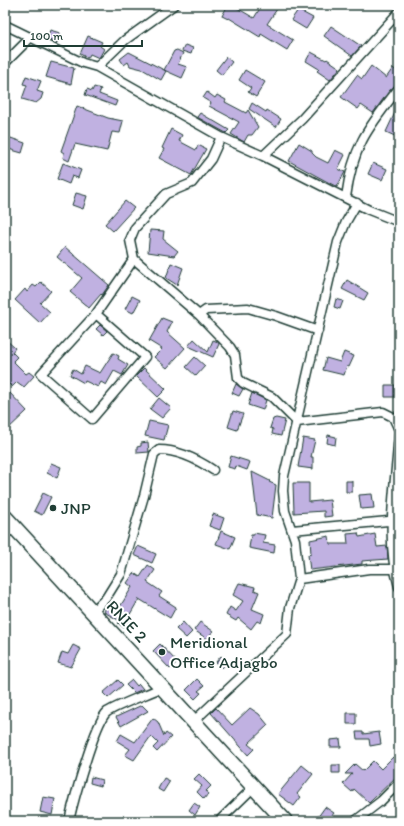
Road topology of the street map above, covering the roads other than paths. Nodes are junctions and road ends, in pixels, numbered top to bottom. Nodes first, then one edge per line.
1 (174, 5) edge
2 (399, 12) edge
3 (5, 25) edge
4 (30, 38) junction
5 (5, 63) edge
6 (97, 67) junction
7 (399, 88) edge
8 (222, 137) junction
9 (264, 156) junction
10 (346, 197) junction
11 (357, 203) junction
12 (399, 222) edge
13 (134, 259) junction
14 (96, 314) junction
15 (199, 315) junction
16 (318, 331) junction
17 (297, 422) junction
18 (399, 431) edge
19 (213, 470) dead end
20 (5, 517) edge
21 (390, 520) junction
22 (399, 520) edge
23 (292, 530) junction
24 (10, 531) edge
25 (393, 569) junction
26 (299, 579) junction
27 (399, 587) edge
28 (93, 610) junction
29 (163, 687) junction
30 (194, 722) junction
31 (399, 783) edge
32 (255, 786) junction
33 (358, 820) edge
34 (69, 821) edge
35 (219, 821) edge
36 (285, 821) edge

1 - 6 street
2 - 9 street
3 - 4 street
4 - 5 street
4 - 6 street
6 - 8 street
7 - 10 street
8 - 9 street
8 - 13 street
9 - 10 street
10 - 11 street
11 - 12 street
11 - 16 street
13 - 14 street
13 - 15 street
14 - 14 street
15 - 16 street
15 - 17 street
16 - 17 street
17 - 18 street
17 - 23 street
18 - 21 street
19 - 28 street
20 - 24 highway, RNIE 2 / RNIE 2
21 - 22 street
21 - 23 street
21 - 25 street
23 - 26 street
24 - 28 highway, RNIE 2 / RNIE 2
25 - 26 street
25 - 27 street
26 - 30 street
28 - 29 highway, RNIE 2 / RNIE 2
29 - 30 highway, RNIE 2 / RNIE 2
29 - 34 street
30 - 32 highway, RNIE 2 / RNIE 2
31 - 33 street
32 - 35 street
32 - 36 highway, RNIE 2 / RNIE 2

